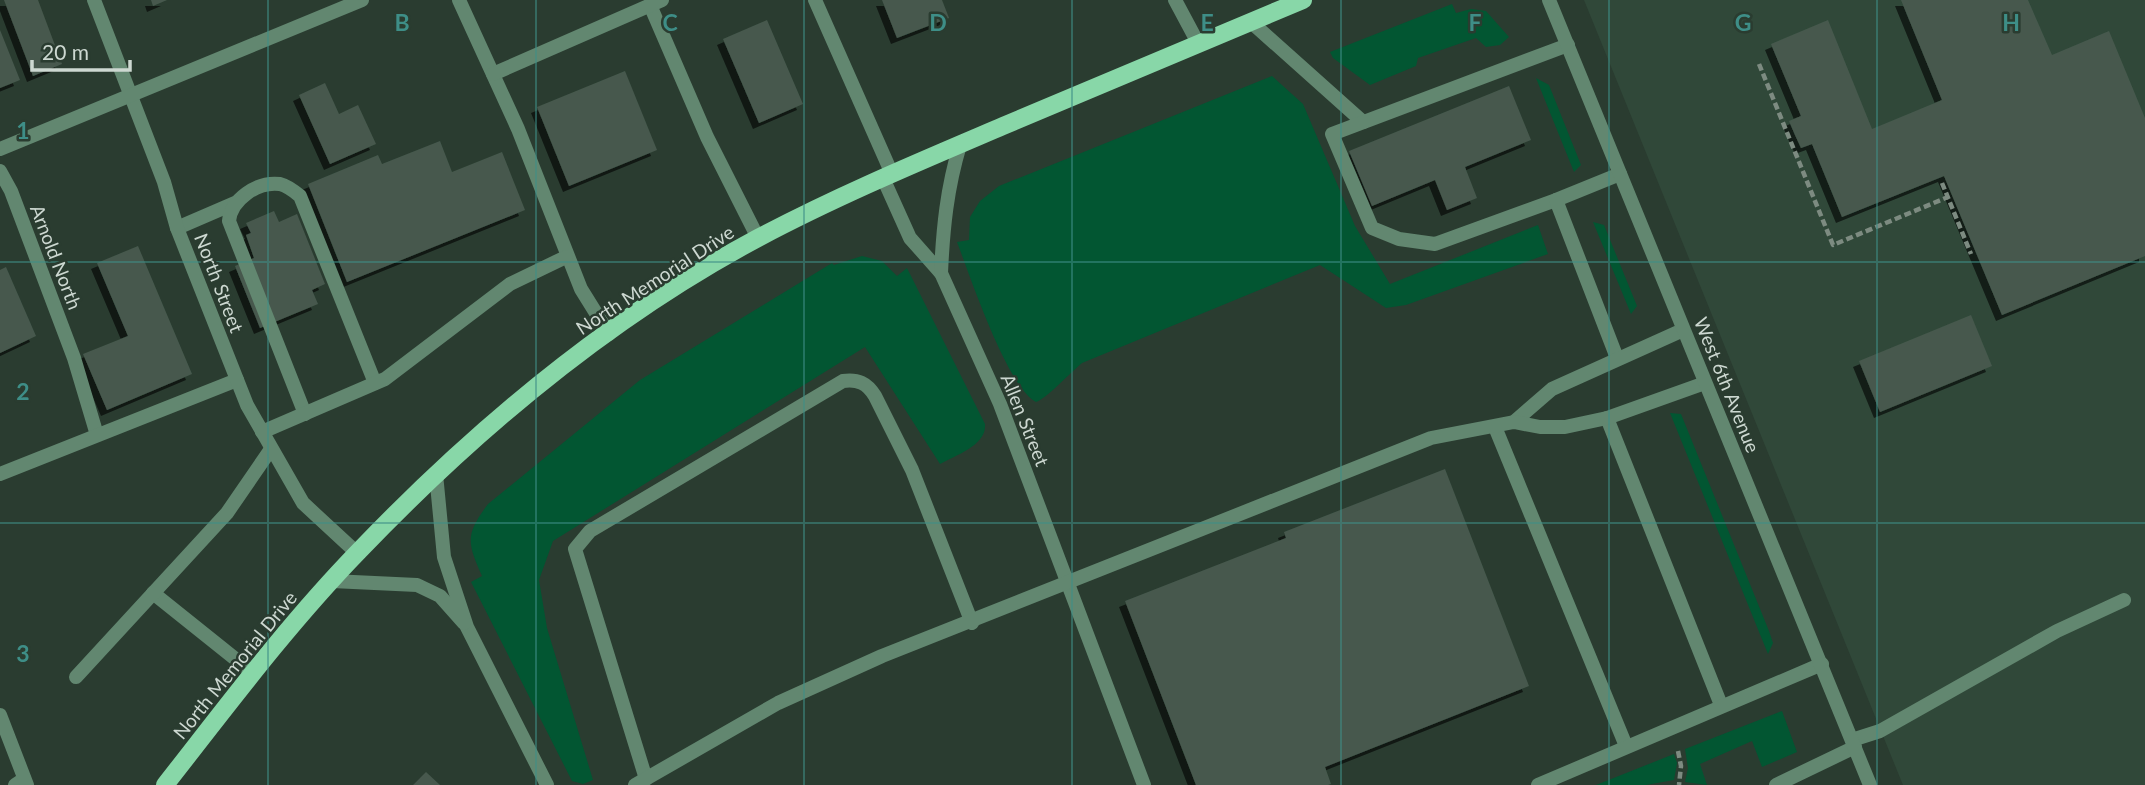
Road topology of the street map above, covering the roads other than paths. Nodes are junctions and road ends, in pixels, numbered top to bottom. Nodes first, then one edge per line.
1 (94, 0) edge
2 (362, 0) edge
3 (459, 0) edge
4 (815, 0) edge
5 (1175, 0) edge
6 (1303, 0) edge
7 (1549, 0) edge
8 (656, 2) edge
9 (1251, 22) junction
10 (1198, 43) junction
11 (1568, 45) junction
12 (493, 74) junction
13 (132, 96) junction
14 (1363, 122) junction
15 (960, 145) junction
16 (0, 149) edge
17 (0, 171) edge
18 (1620, 174) junction
19 (887, 176) junction
20 (1556, 200) junction
21 (235, 203) junction
22 (177, 228) junction
23 (758, 239) junction
24 (566, 257) junction
25 (941, 274) junction
26 (1683, 330) junction
27 (609, 334) junction
28 (1617, 358) junction
29 (237, 380) junction
30 (375, 383) junction
31 (1705, 383) junction
32 (305, 414) junction
33 (1607, 418) junction
34 (1514, 422) junction
35 (1495, 427) junction
36 (262, 432) junction
37 (97, 435) junction
38 (271, 449) junction
39 (0, 474) edge
40 (436, 474) junction
41 (357, 552) junction
42 (332, 581) junction
43 (1069, 583) junction
44 (153, 593) junction
45 (2124, 600) dead end
46 (972, 623) junction
47 (467, 626) junction
48 (1822, 664) junction
49 (253, 673) junction
50 (76, 677) dead end
51 (1721, 705) junction
52 (0, 715) edge
53 (1854, 744) junction
54 (1626, 746) junction
55 (1807, 779) edge
56 (640, 782) edge
57 (22, 783) edge
58 (165, 785) edge
59 (547, 785) edge
60 (1143, 785) edge
61 (1538, 785) edge
62 (1776, 785) edge
63 (1870, 785) edge

1 - 13 street, North Street
2 - 13 street
3 - 12 street
4 - 19 street, Allen Street
5 - 10 street
6 - 9 main road, North Memorial Drive
7 - 11 street, West 6th Avenue
8 - 12 street
8 - 23 street
9 - 10 main road, North Memorial Drive
9 - 14 street
10 - 15 main road, North Memorial Drive
11 - 14 street
11 - 18 street, West 6th Avenue
12 - 24 street
13 - 16 street
13 - 22 street, North Street
14 - 20 street
15 - 19 main road, North Memorial Drive
15 - 25 street, Allen Street
17 - 37 street, Arnold North
18 - 20 street
18 - 26 street, West 6th Avenue
19 - 23 main road, North Memorial Drive
19 - 25 street, Allen Street
20 - 28 street
21 - 22 street
21 - 30 street
21 - 32 street
22 - 29 street, North Street
23 - 27 main road, North Memorial Drive
24 - 27 street
24 - 30 street
25 - 43 street, Allen Street
26 - 28 street
26 - 31 street, West 6th Avenue
27 - 40 main road, North Memorial Drive
28 - 34 street
29 - 36 street, North Street
29 - 37 street
30 - 32 street
31 - 33 street
31 - 48 street, West 6th Avenue
32 - 36 street
33 - 34 street
33 - 51 street
34 - 35 street
35 - 43 street
35 - 54 street
36 - 38 street, North Street
37 - 39 street
38 - 41 street, North Street
38 - 44 street
40 - 41 main road, North Memorial Drive
40 - 47 street
41 - 42 main road, North Memorial Drive
42 - 47 street
42 - 49 main road, North Memorial Drive
43 - 46 street
43 - 60 street, Allen Street
44 - 49 street
44 - 50 street
45 - 53 street
46 - 56 street
46 - 56 street
47 - 59 street
48 - 51 street
48 - 53 street, West 6th Avenue
49 - 58 main road, North Memorial Drive
51 - 54 street
52 - 57 street
53 - 55 street
53 - 63 street, West 6th Avenue
54 - 61 street
55 - 62 street

